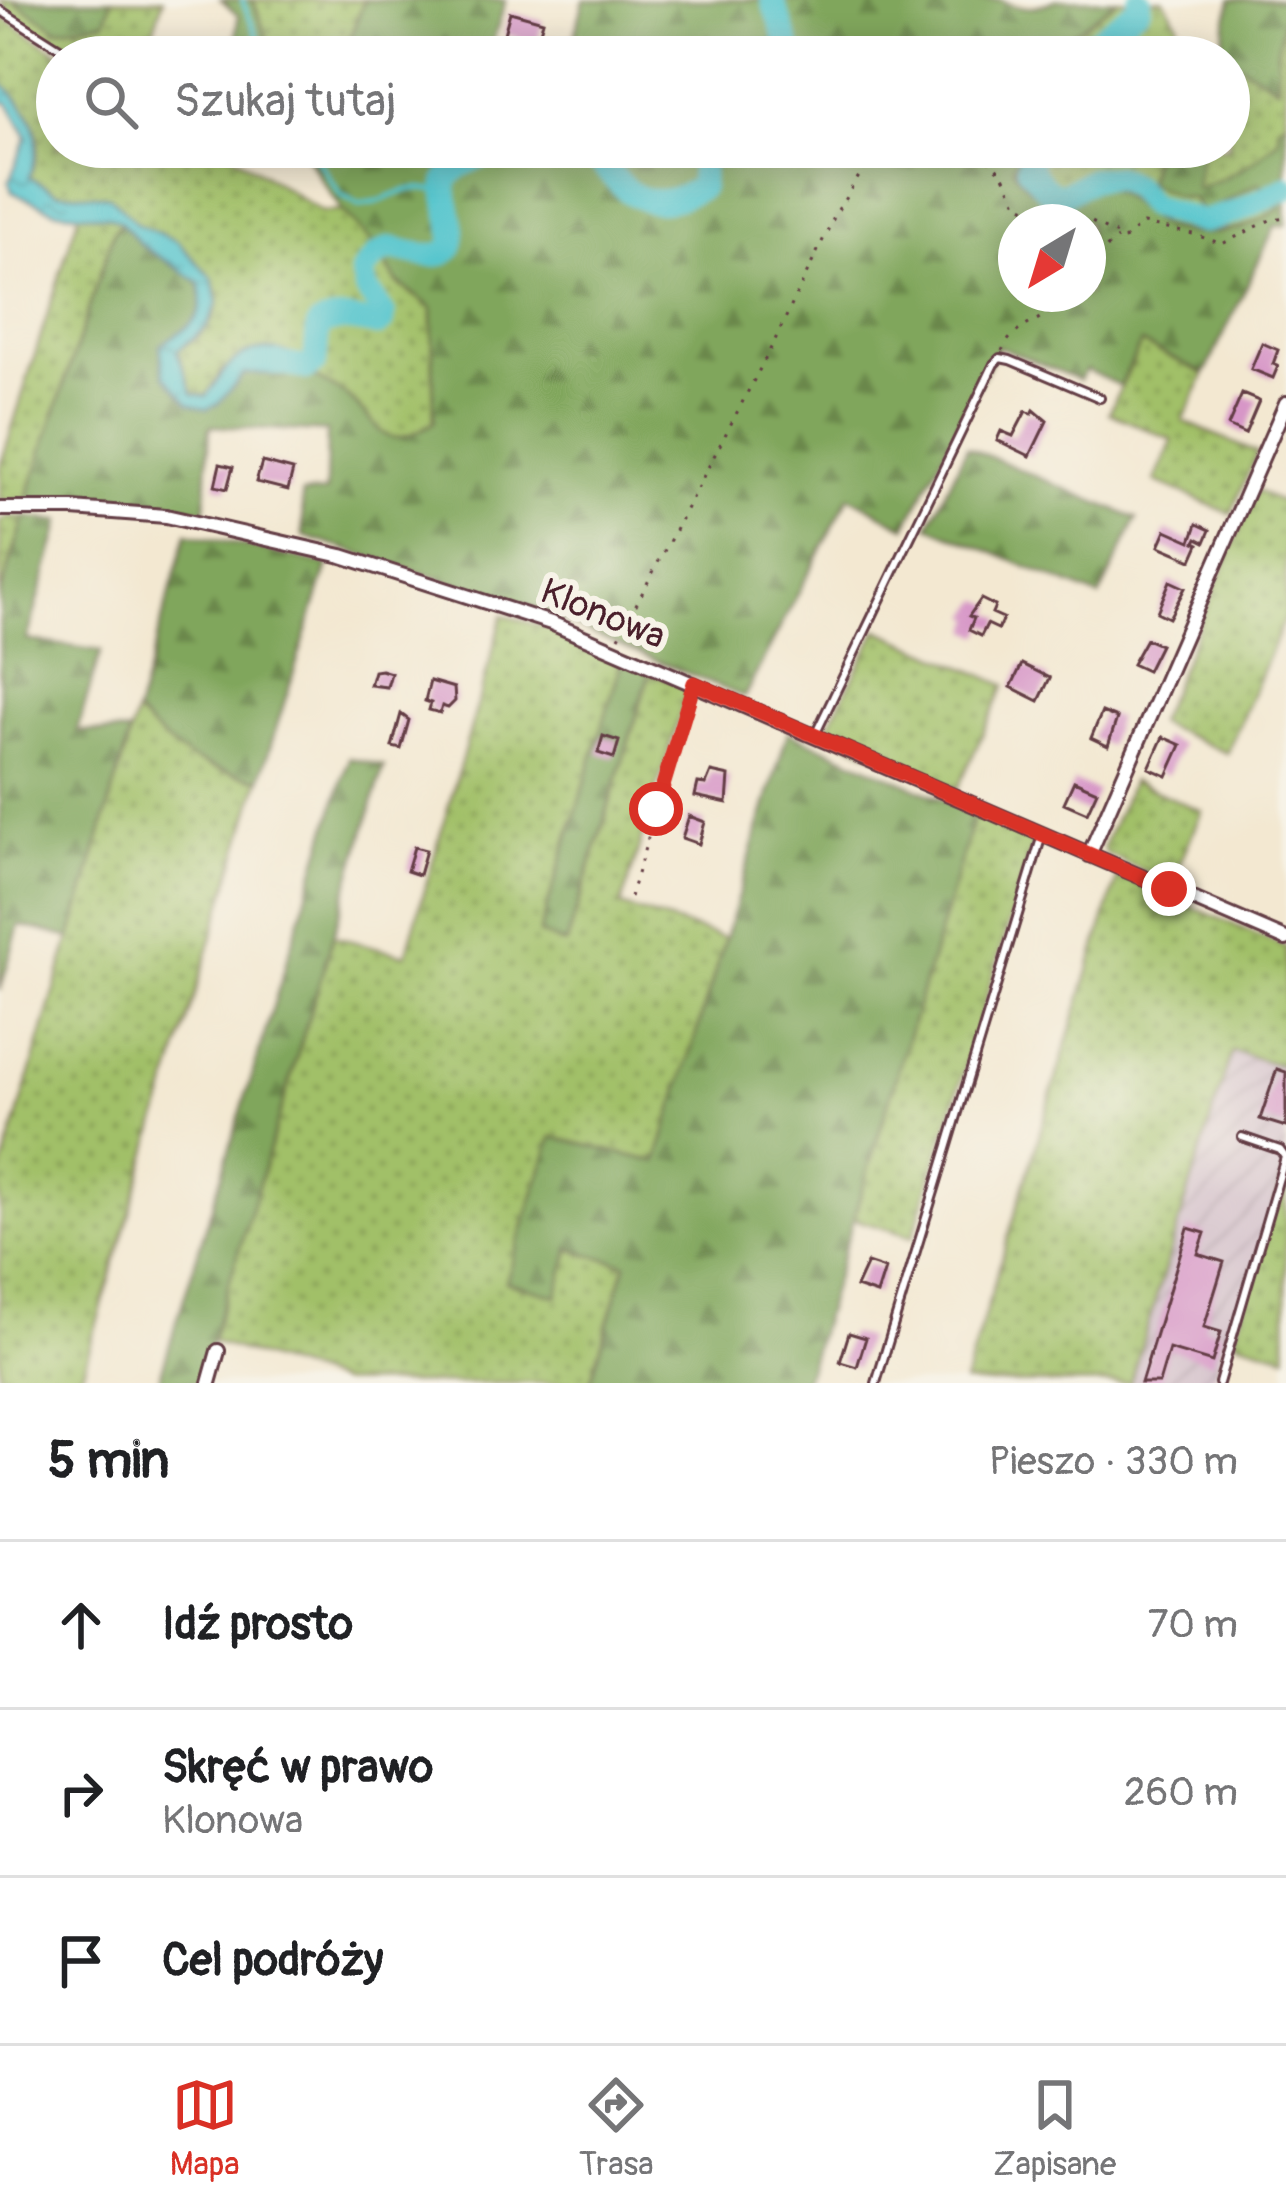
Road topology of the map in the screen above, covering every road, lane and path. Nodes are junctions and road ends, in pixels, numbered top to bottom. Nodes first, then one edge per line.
1 (0, 10) edge
2 (41, 36) edge
3 (864, 168) edge
4 (997, 168) edge
5 (1286, 217) edge
6 (1117, 238) junction
7 (1106, 247) edge
8 (1052, 312) edge
9 (1000, 358) junction
10 (1100, 398) dead end
11 (1286, 404) edge
12 (0, 509) edge
13 (613, 649) junction
14 (694, 683) junction
15 (815, 735) junction
16 (656, 809) joint
17 (1042, 835) junction
18 (1089, 855) junction
19 (630, 897) dead end
20 (1286, 939) edge
21 (1242, 1137) dead end
22 (218, 1352) dead end
23 (209, 1383) edge
24 (876, 1383) edge
25 (1219, 1383) edge

1 - 2 lane
3 - 13 path
4 - 6 path
5 - 6 path
6 - 7 path
8 - 9 path
9 - 10 lane
9 - 15 lane
11 - 18 street
12 - 13 street, Klonowa
13 - 14 street, Klonowa
14 - 15 street, Klonowa
14 - 16 lane
15 - 17 street, Klonowa
16 - 19 path
17 - 18 street, Klonowa
17 - 24 lane
18 - 20 street, Klonowa
21 - 25 lane
22 - 23 street

